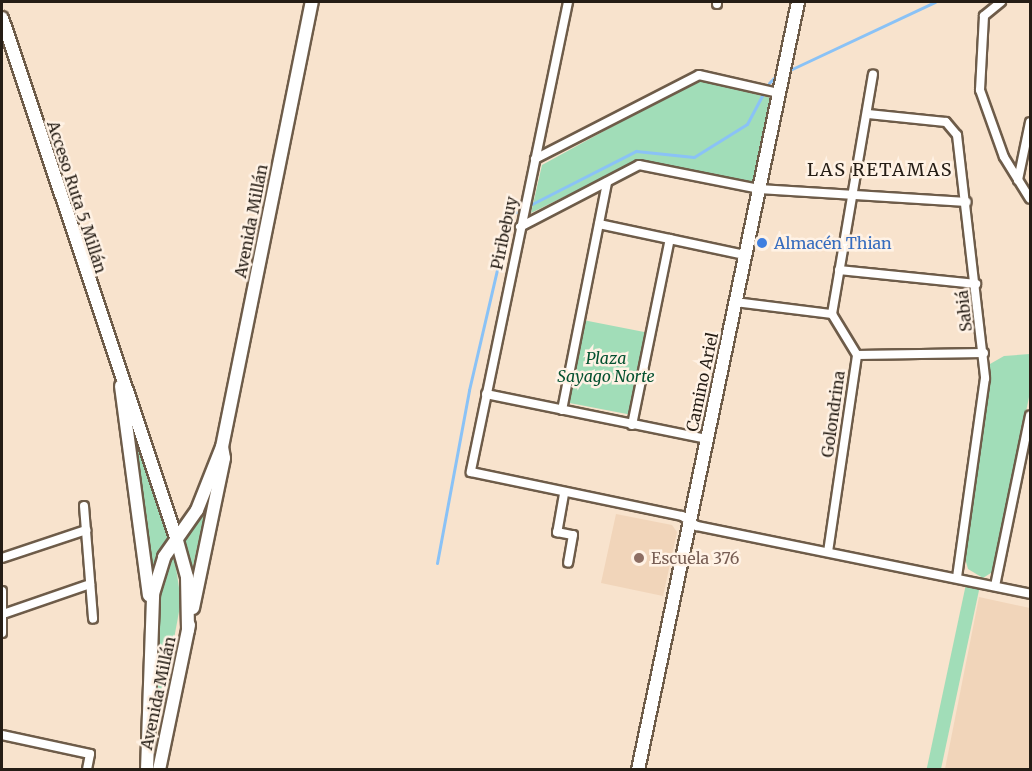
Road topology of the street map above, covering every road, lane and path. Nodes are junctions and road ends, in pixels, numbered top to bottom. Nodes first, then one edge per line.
1 (312, 2) edge
2 (568, 2) edge
3 (798, 2) edge
4 (1001, 2) edge
5 (2, 18) edge
6 (873, 74) dead end
7 (779, 93) junction
8 (868, 114) junction
9 (1030, 122) edge
10 (536, 159) junction
11 (1018, 180) junction
12 (607, 182) junction
13 (759, 189) junction
14 (852, 198) junction
15 (1030, 199) edge
16 (967, 202) junction
17 (599, 224) junction
18 (520, 227) junction
19 (670, 239) junction
20 (746, 255) junction
21 (839, 270) junction
22 (976, 285) junction
23 (735, 302) junction
24 (832, 314) junction
25 (984, 353) junction
26 (857, 355) junction
27 (121, 386) junction
28 (486, 394) junction
29 (561, 410) junction
30 (1030, 416) edge
31 (632, 425) junction
32 (707, 440) junction
33 (222, 447) junction
34 (564, 494) junction
35 (84, 506) dead end
36 (690, 521) junction
37 (86, 530) junction
38 (176, 537) junction
39 (828, 552) junction
40 (2, 558) edge
41 (568, 563) dead end
42 (957, 578) junction
43 (90, 584) junction
44 (995, 586) junction
45 (2, 591) edge
46 (1030, 594) edge
47 (4, 608) edge
48 (150, 614) junction
49 (93, 619) dead end
50 (188, 630) junction
51 (2, 633) edge
52 (2, 735) edge
53 (87, 770) edge
54 (147, 770) edge
55 (159, 770) edge
56 (638, 770) edge

1 - 33 street, Avenida Millán
2 - 10 street, Piribebuy
3 - 7 street, Camino Ariel
4 - 11 street
5 - 27 street, Acceso Ruta 5 Millán
6 - 8 street
7 - 10 street
7 - 13 street, Camino Ariel
8 - 14 street
8 - 16 street, Sabiá
9 - 11 street
10 - 18 street, Piribebuy
11 - 15 street
12 - 13 street
12 - 17 street
12 - 18 street
13 - 14 street
13 - 20 street, Camino Ariel
14 - 16 street
14 - 21 street
16 - 22 street, Sabiá
17 - 19 street
17 - 29 street
18 - 28 street, Piribebuy
19 - 20 street
19 - 31 street
20 - 23 street, Camino Ariel
21 - 22 street
21 - 24 street
22 - 25 street, Sabiá
23 - 24 street
23 - 32 street, Camino Ariel
24 - 26 street, Golondrina
25 - 26 street
25 - 42 street, Sabiá
26 - 39 street, Golondrina
27 - 38 street, Acceso Ruta 5 Millán
27 - 48 street, Acceso Ruta 5 Millán
28 - 29 street
28 - 34 street, Piribebuy
29 - 31 street
30 - 44 street
31 - 32 street
32 - 36 street, Camino Ariel
33 - 38 street, Avenida Millán
33 - 50 street, Avenida Millán
34 - 36 street
34 - 41 street
35 - 37 street
36 - 39 street
36 - 56 street, Camino Ariel
37 - 40 street
37 - 43 street
38 - 48 street, Avenida Millán
38 - 50 street, Acceso Ruta 5 Millán
39 - 42 street
42 - 44 street
43 - 47 street
43 - 49 street
44 - 46 street
45 - 47 street
47 - 51 street
48 - 54 street, Avenida Millán
50 - 55 street, Avenida Millán
52 - 53 street

